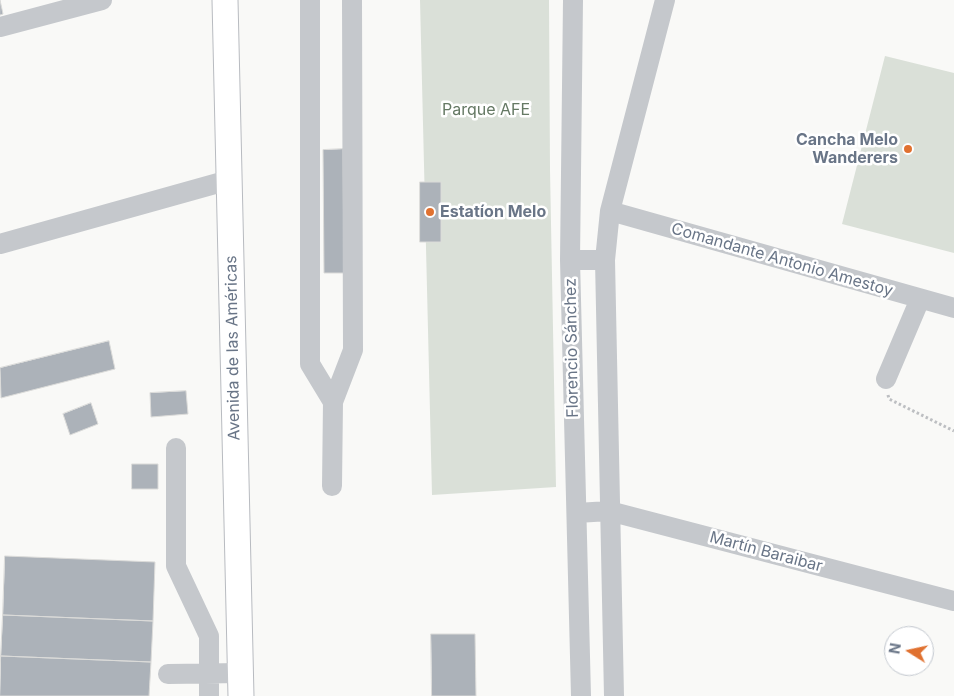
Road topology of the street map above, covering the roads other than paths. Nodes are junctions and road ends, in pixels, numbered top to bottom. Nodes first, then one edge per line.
1 (102, 0) edge
2 (225, 0) edge
3 (310, 0) edge
4 (352, 0) edge
5 (573, 0) edge
6 (665, 0) edge
7 (0, 27) edge
8 (229, 180) junction
9 (610, 211) junction
10 (0, 244) edge
11 (570, 260) junction
12 (605, 260) junction
13 (920, 299) junction
14 (954, 308) edge
15 (886, 379) road end
16 (333, 402) junction
17 (176, 448) dead end
18 (332, 486) dead end
19 (609, 511) junction
20 (576, 513) junction
21 (954, 601) edge
22 (240, 634) junction
23 (209, 636) junction
24 (209, 673) junction
25 (168, 674) dead end
26 (241, 685) edge
27 (209, 696) edge
28 (581, 696) edge
29 (614, 696) edge

1 - 7 street
2 - 8 main road, Avenida de las Américas
3 - 16 street
4 - 16 street
5 - 11 street, Florencio Sánchez
6 - 9 street
8 - 10 street
8 - 22 main road, Avenida de las Américas
9 - 12 street
9 - 13 street, Comandante Antonio Amestoy
11 - 12 street
11 - 20 street, Florencio Sánchez
12 - 19 street
13 - 14 street, Comandante Antonio Amestoy
13 - 15 street
16 - 18 street
17 - 23 street
19 - 20 street, Martín Baraibar
19 - 21 street, Martín Baraibar
19 - 29 street
20 - 28 street, Florencio Sánchez
22 - 23 street
22 - 26 main road, Avenida de las Américas
23 - 24 street
24 - 25 street
24 - 26 street
24 - 27 street

